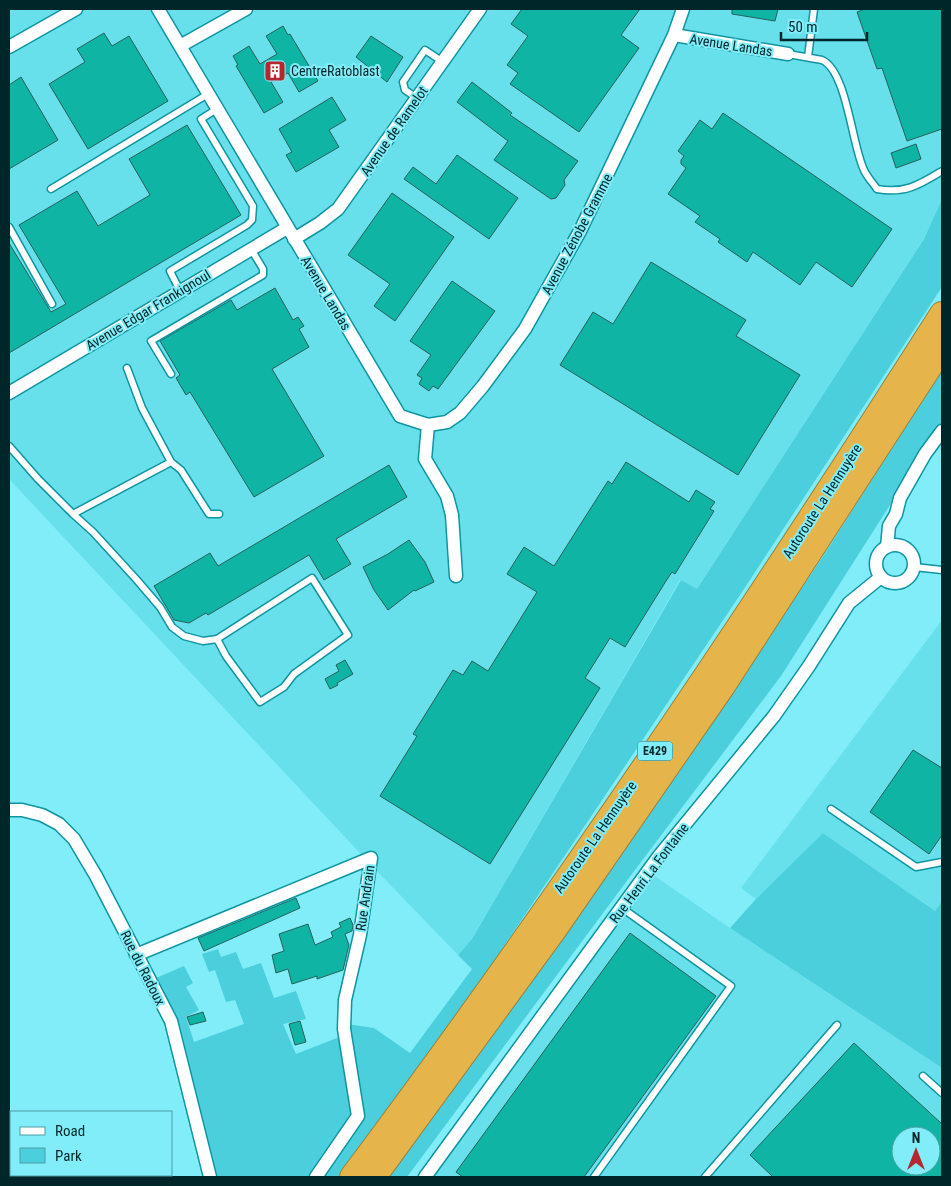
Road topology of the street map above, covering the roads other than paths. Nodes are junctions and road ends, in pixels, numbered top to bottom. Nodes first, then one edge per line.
1 (76, 9) edge
2 (158, 9) edge
3 (246, 9) edge
4 (480, 9) edge
5 (684, 9) edge
6 (814, 9) edge
7 (674, 35) junction
8 (180, 46) junction
9 (9, 47) edge
10 (788, 54) joint
11 (808, 57) junction
12 (443, 62) junction
13 (208, 94) junction
14 (417, 98) junction
15 (217, 109) junction
16 (942, 171) edge
17 (51, 189) dead end
18 (9, 227) edge
19 (287, 228) junction
20 (294, 239) junction
21 (251, 249) junction
22 (180, 291) junction
23 (52, 304) dead end
24 (942, 314) edge
25 (942, 348) edge
26 (127, 368) dead end
27 (170, 374) dead end
28 (9, 393) edge
29 (428, 426) junction
30 (942, 431) edge
31 (9, 446) edge
32 (171, 462) junction
33 (72, 514) junction
34 (219, 514) dead end
35 (887, 547) junction
36 (914, 567) junction
37 (942, 570) edge
38 (456, 576) dead end
39 (881, 578) junction
40 (217, 639) junction
41 (831, 808) dead end
42 (9, 810) edge
43 (942, 862) edge
44 (622, 908) junction
45 (136, 955) junction
46 (837, 1025) dead end
47 (923, 1076) dead end
48 (942, 1094) edge
49 (210, 1177) edge
50 (316, 1177) edge
51 (352, 1177) edge
52 (374, 1177) edge
53 (425, 1177) edge
54 (594, 1177) edge
55 (706, 1177) edge

1 - 9 street
2 - 8 street, Avenue Landas
3 - 8 street
4 - 12 street, Avenue de Ramelot
5 - 7 street, Avenue Zénobe Gramme
6 - 11 lane
7 - 10 street, Avenue Landas
7 - 29 street, Avenue Zénobe Gramme
8 - 13 street, Avenue Landas
10 - 11 lane
11 - 16 lane
12 - 14 street, Avenue de Ramelot
12 - 14 lane
13 - 15 street, Avenue Landas
13 - 17 lane
14 - 20 street, Avenue de Ramelot
15 - 19 street, Avenue Landas
15 - 22 lane
18 - 23 lane
19 - 20 street, Avenue Landas
19 - 21 street, Avenue Edgar Frankignoul
20 - 29 street, Avenue Landas
21 - 22 street, Avenue Edgar Frankignoul
21 - 27 lane
22 - 28 street, Avenue Edgar Frankignoul
24 - 51 highway, Autoroute La Hennuyère / E429
25 - 52 highway, Autoroute La Hennuyère / E429
26 - 32 lane
29 - 38 street
30 - 35 street
31 - 33 lane
32 - 33 lane
32 - 34 lane
33 - 40 lane
35 - 36 street
35 - 39 street
36 - 37 lane
36 - 39 street
39 - 44 street, Rue Henri La Fontaine
40 - 40 lane
41 - 43 lane
42 - 45 street, Rue du Radoux
44 - 53 street, Rue Henri La Fontaine
44 - 54 lane
45 - 49 street, Rue du Radoux
45 - 50 street, Rue Andrain
46 - 55 lane
47 - 48 lane

